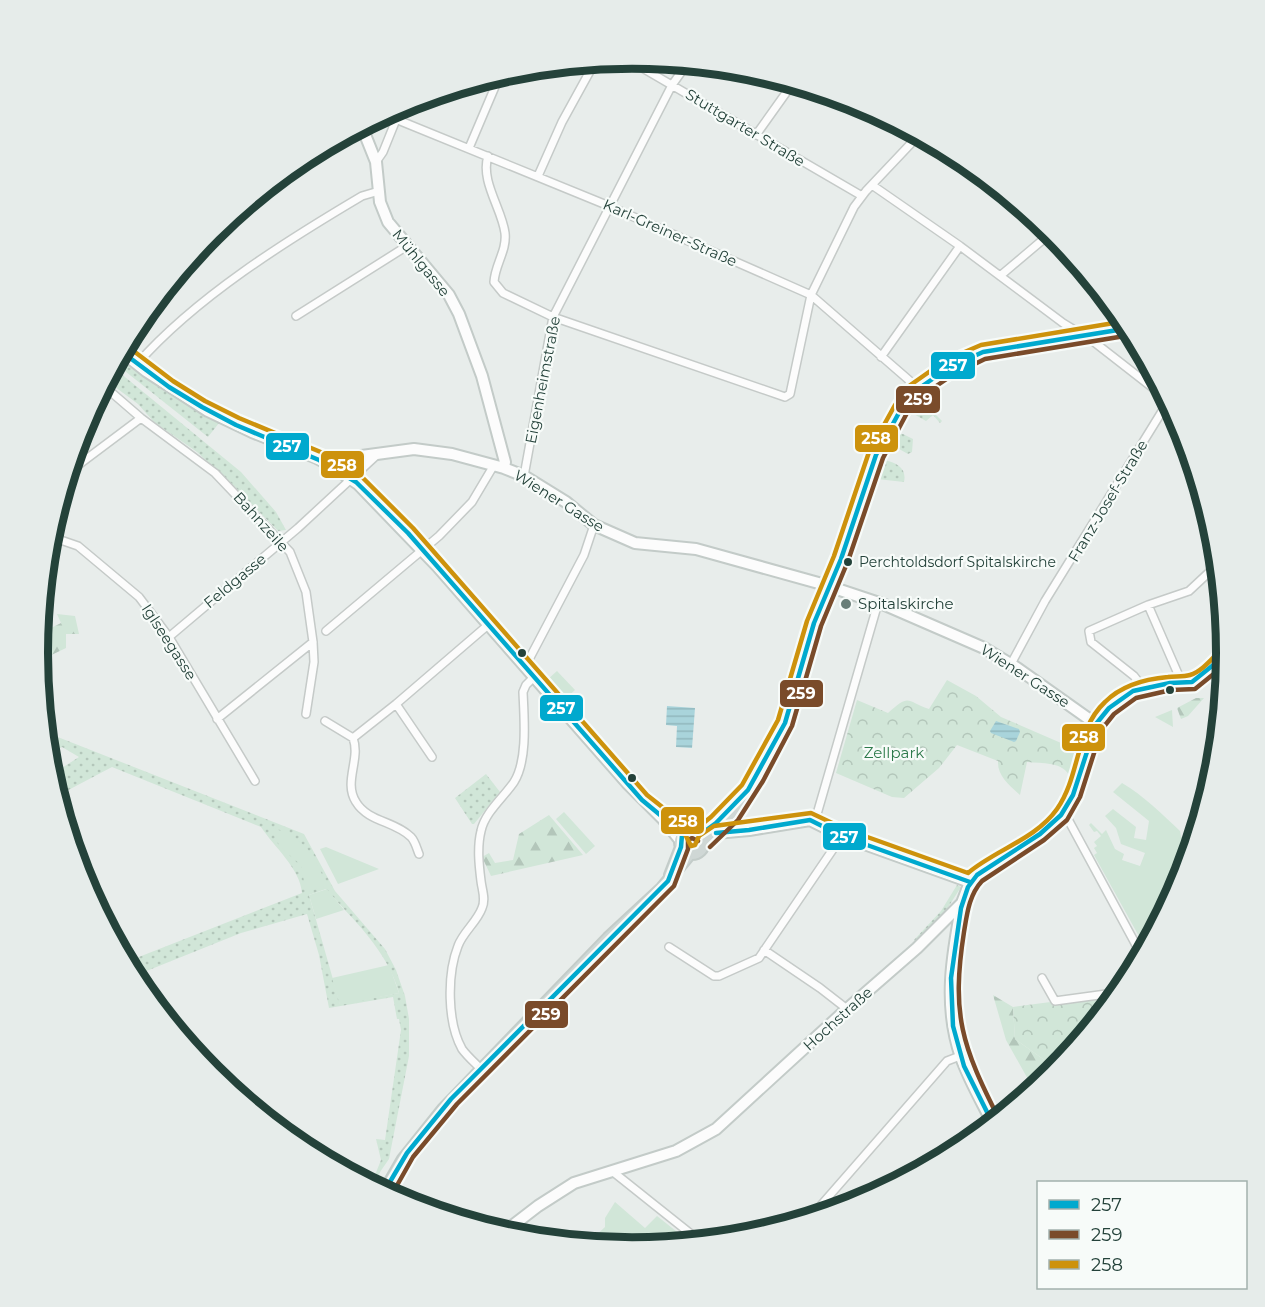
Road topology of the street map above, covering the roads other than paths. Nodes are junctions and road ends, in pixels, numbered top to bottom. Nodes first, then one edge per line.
1 (646, 69) edge
2 (590, 70) edge
3 (682, 71) edge
4 (672, 84) junction
5 (496, 85) edge
6 (787, 90) edge
7 (398, 120) joint
8 (365, 134) edge
9 (756, 135) junction
10 (388, 140) junction
11 (913, 141) edge
12 (469, 148) junction
13 (372, 150) junction
14 (488, 156) junction
15 (376, 162) junction
16 (538, 176) junction
17 (872, 185) junction
18 (379, 191) junction
19 (862, 196) junction
20 (609, 206) junction
21 (1044, 238) edge
22 (407, 246) junction
23 (960, 246) junction
24 (1000, 276) junction
25 (811, 295) junction
26 (296, 316) dead end
27 (553, 317) junction
28 (1063, 323) junction
29 (1119, 330) edge
30 (1083, 336) junction
31 (1062, 339) junction
32 (128, 357) edge
33 (881, 357) junction
34 (136, 364) junction
35 (918, 388) junction
36 (1153, 388) edge
37 (110, 391) edge
38 (1163, 409) edge
39 (141, 418) junction
40 (380, 452) junction
41 (80, 464) edge
42 (330, 465) junction
43 (499, 467) junction
44 (524, 476) junction
45 (352, 479) junction
46 (594, 525) junction
47 (59, 539) edge
48 (281, 542) junction
49 (423, 551) junction
50 (1211, 570) edge
51 (829, 586) junction
52 (877, 602) junction
53 (1148, 605) junction
54 (488, 625) junction
55 (326, 631) dead end
56 (169, 637) junction
57 (313, 642) junction
58 (1217, 663) edge
59 (1011, 664) junction
60 (525, 667) junction
61 (534, 677) junction
62 (1182, 682) junction
63 (1144, 689) junction
64 (396, 704) junction
65 (306, 714) dead end
66 (217, 719) junction
67 (325, 721) dead end
68 (1096, 724) junction
69 (353, 738) junction
70 (432, 757) dead end
71 (255, 781) dead end
72 (745, 794) junction
73 (1064, 813) junction
74 (663, 819) junction
75 (815, 821) junction
76 (688, 831) junction
77 (716, 833) junction
78 (842, 836) junction
79 (703, 837) junction
80 (684, 847) junction
81 (419, 854) dead end
82 (970, 882) junction
83 (962, 903) junction
84 (669, 947) dead end
85 (1138, 948) edge
86 (764, 950) junction
87 (1042, 978) dead end
88 (1107, 994) edge
89 (847, 1009) junction
90 (960, 1056) junction
91 (482, 1069) junction
92 (989, 1116) edge
93 (612, 1171) junction
94 (388, 1185) edge
95 (818, 1208) edge
96 (513, 1226) edge
97 (692, 1235) edge

1 - 4 street, Stuttgarter Straße
2 - 16 street
3 - 4 street, Eigenheimstraße
4 - 9 street, Stuttgarter Straße
4 - 20 street, Eigenheimstraße
5 - 12 street
6 - 9 street
7 - 10 street
7 - 12 street, Karl-Greiner-Straße
8 - 13 main road, Mühlgasse
9 - 19 street, Stuttgarter Straße
10 - 13 street
10 - 15 street
11 - 17 street
12 - 14 street, Karl-Greiner-Straße
13 - 15 main road, Mühlgasse
14 - 16 street, Karl-Greiner-Straße
14 - 27 street
15 - 18 main road, Mühlgasse
16 - 20 street, Karl-Greiner-Straße
17 - 19 street
17 - 23 street
18 - 22 main road, Mühlgasse
18 - 34 street
19 - 25 street
20 - 25 street, Karl-Greiner-Straße
20 - 27 street, Eigenheimstraße
21 - 24 street
22 - 26 street
22 - 43 main road, Mühlgasse
23 - 24 street
23 - 33 street
24 - 28 street
25 - 27 street
25 - 33 street, Karl-Greiner-Straße
27 - 44 street, Eigenheimstraße
28 - 30 street
28 - 31 street
29 - 30 main road
30 - 31 main road
30 - 36 street
31 - 35 main road
32 - 34 main road
33 - 35 street, Karl-Greiner-Straße
34 - 42 main road
35 - 51 main road
37 - 39 street, Bahnzeile
38 - 59 street, Franz-Josef-Straße
39 - 41 street
39 - 48 street, Bahnzeile
40 - 42 main road, Wiener Gasse
40 - 43 main road, Wiener Gasse
40 - 45 street, Feldgasse
42 - 45 main road
43 - 44 main road, Wiener Gasse
43 - 49 street
44 - 46 main road, Wiener Gasse
45 - 48 street, Feldgasse
45 - 49 main road
46 - 51 main road, Wiener Gasse
46 - 60 street
47 - 56 street, Iglseegasse
48 - 56 street, Feldgasse
48 - 57 street, Bahnzeile
49 - 54 main road
49 - 55 street
50 - 53 street
51 - 52 main road, Wiener Gasse
51 - 72 main road
52 - 59 main road, Wiener Gasse
52 - 75 street
53 - 62 street
53 - 63 street
54 - 60 main road
54 - 64 street
56 - 66 street, Iglseegasse
57 - 65 street, Bahnzeile
57 - 66 street
58 - 62 main road
59 - 68 main road, Wiener Gasse
60 - 61 main road
61 - 74 main road
61 - 91 street
62 - 63 main road
63 - 68 main road
64 - 69 street
64 - 70 street
66 - 71 street, Iglseegasse
67 - 69 street
68 - 73 main road, Hochstraße
69 - 81 street
72 - 77 main road
72 - 79 main road
73 - 82 main road, Hochstraße
73 - 85 street
74 - 76 main road
74 - 80 main road
75 - 77 main road
75 - 78 main road
76 - 79 main road
76 - 80 main road
77 - 79 main road
78 - 82 main road
78 - 86 street
79 - 80 main road
80 - 91 main road
82 - 83 main road, Hochstraße
83 - 89 main road, Hochstraße
83 - 90 main road
84 - 86 street
86 - 89 street
87 - 88 street
89 - 93 main road, Hochstraße
90 - 92 main road
90 - 95 street
91 - 94 main road
93 - 96 main road, Hochstraße
93 - 97 street

